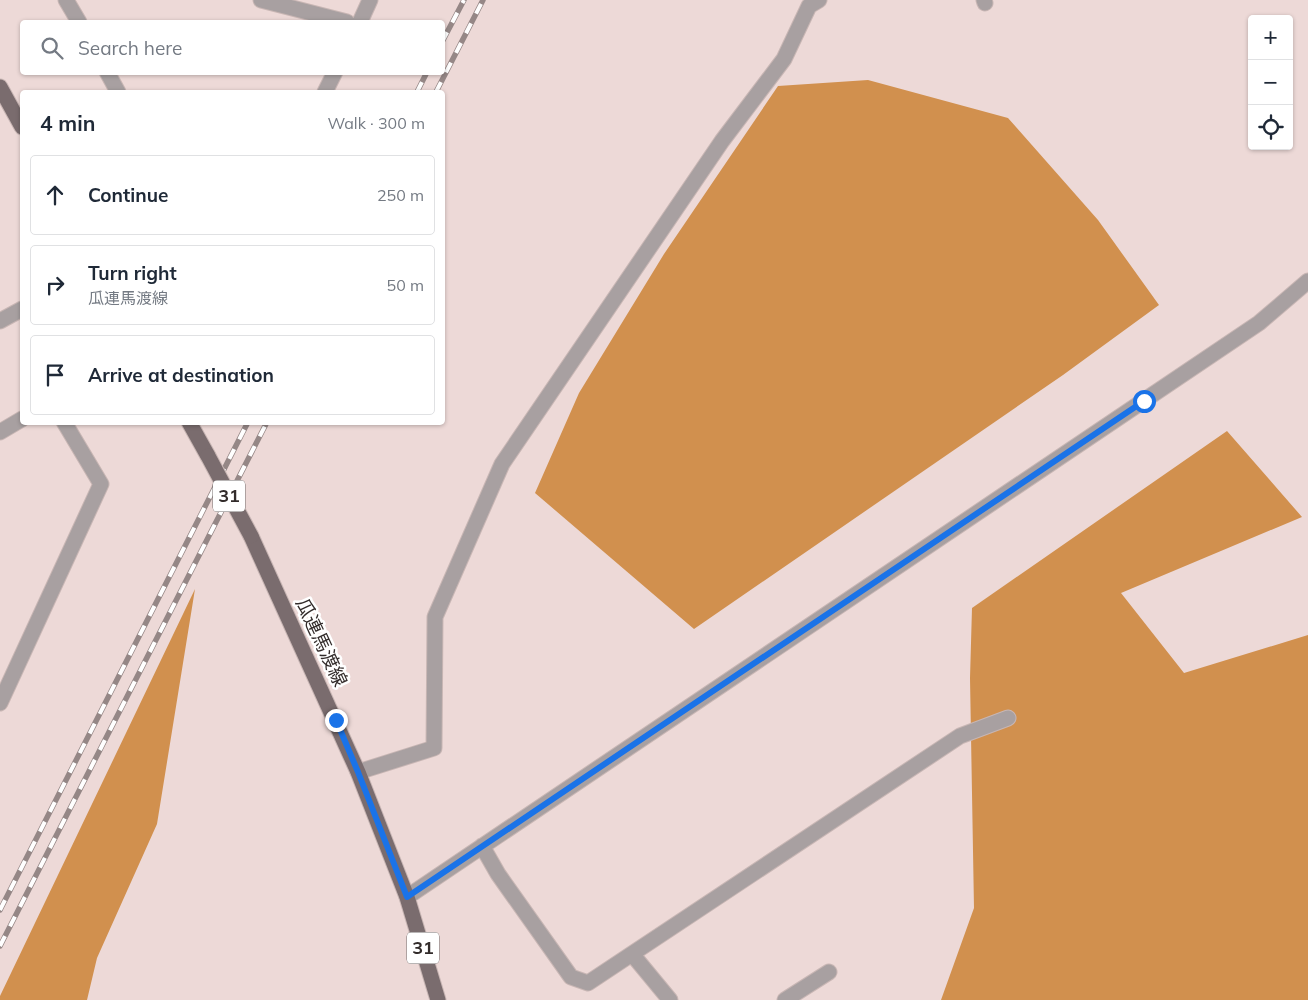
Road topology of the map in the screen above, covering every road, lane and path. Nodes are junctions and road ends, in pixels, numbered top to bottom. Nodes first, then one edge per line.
1 (68, 0) edge
2 (261, 0) edge
3 (370, 0) edge
4 (819, 0) edge
5 (78, 20) edge
6 (339, 20) edge
7 (361, 20) edge
8 (109, 75) edge
9 (334, 75) edge
10 (0, 87) edge
11 (117, 90) edge
12 (326, 90) edge
13 (20, 122) edge
14 (1308, 281) edge
15 (20, 310) edge
16 (0, 321) edge
17 (20, 420) edge
18 (66, 425) edge
19 (191, 425) edge
20 (0, 432) edge
21 (0, 703) edge
22 (1008, 718) dead end
23 (358, 772) junction
24 (482, 846) junction
25 (407, 897) junction
26 (632, 954) junction
27 (829, 972) dead end
28 (438, 1000) edge
29 (670, 1000) edge
30 (785, 1000) edge

1 - 5 street
2 - 6 street
3 - 7 street
4 - 23 street
8 - 11 street
9 - 12 street
10 - 13 main road
14 - 24 street
15 - 16 street
17 - 20 street
18 - 21 street
19 - 23 main road, 瓜連馬渡線 / 31, bridge
22 - 26 street
23 - 25 main road, 瓜連馬渡線 / 31
24 - 25 street
24 - 26 street
25 - 28 main road, 瓜連馬渡線 / 31
26 - 29 street
27 - 30 street

